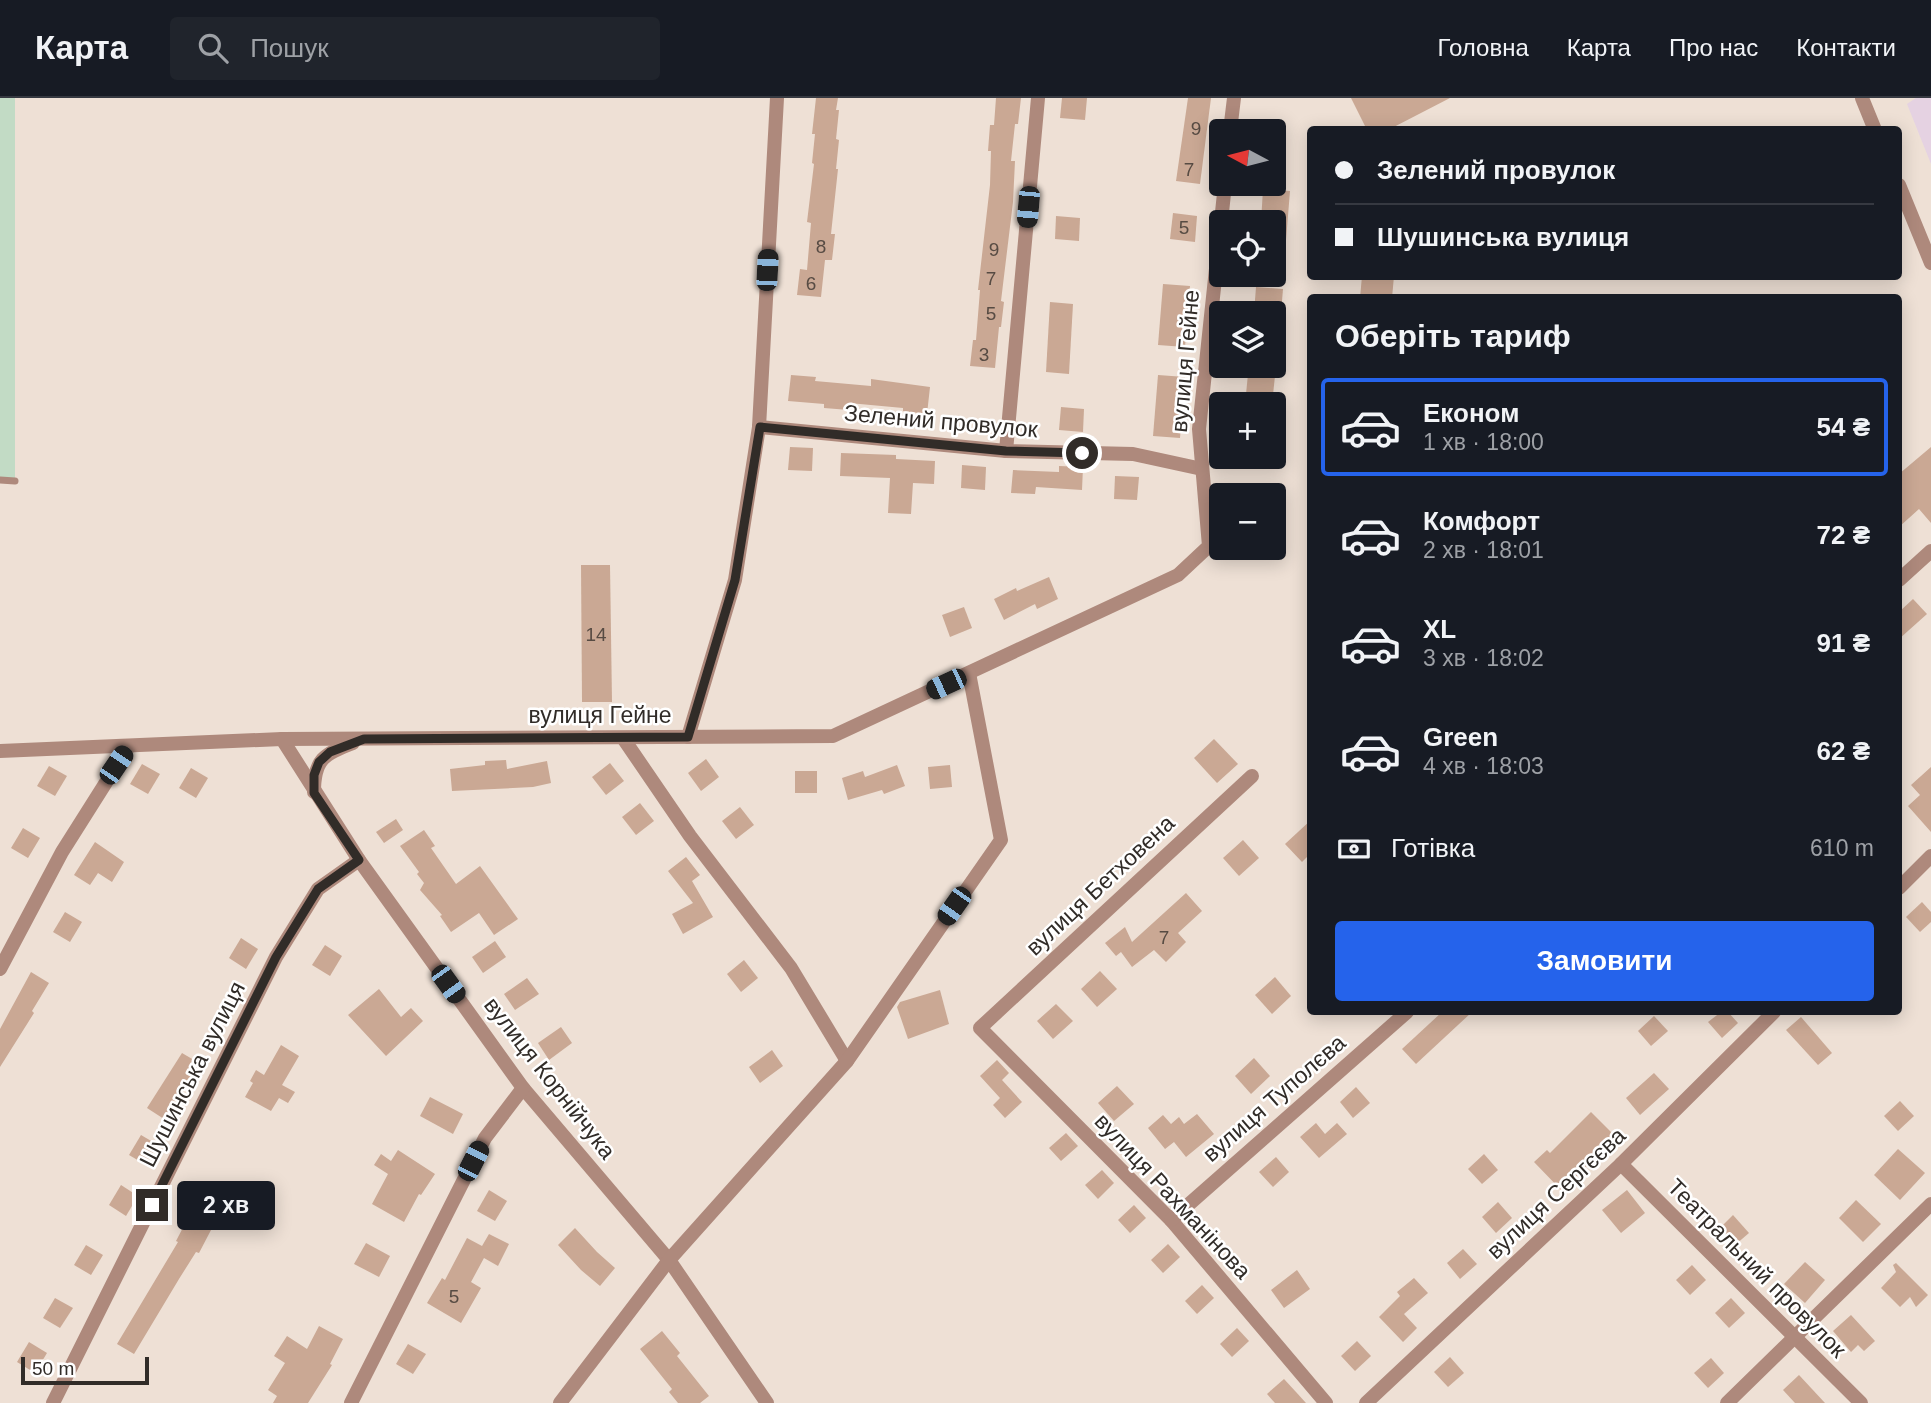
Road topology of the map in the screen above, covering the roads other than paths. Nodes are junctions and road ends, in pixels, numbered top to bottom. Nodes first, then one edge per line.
1 (777, 98) edge
2 (1038, 98) edge
3 (1234, 98) edge
4 (1862, 98) edge
5 (1231, 119) edge
6 (1873, 126) edge
7 (1902, 193) edge
8 (1224, 196) edge
9 (1930, 261) edge
10 (760, 427) junction
11 (1006, 451) junction
12 (1202, 469) junction
13 (0, 480) edge
14 (15, 481) dead end
15 (1931, 551) edge
16 (1902, 577) edge
17 (969, 673) junction
18 (623, 737) junction
19 (688, 737) junction
20 (282, 739) junction
21 (364, 739) junction
22 (129, 746) junction
23 (0, 751) edge
24 (1252, 776) dead end
25 (314, 793) junction
26 (1931, 856) edge
27 (359, 860) junction
28 (1902, 885) edge
29 (0, 969) edge
30 (1405, 1015) edge
31 (1771, 1015) edge
32 (980, 1028) joint
33 (846, 1061) junction
34 (523, 1088) junction
35 (1620, 1164) junction
36 (1931, 1204) edge
37 (1171, 1220) junction
38 (669, 1260) junction
39 (1796, 1338) junction
40 (53, 1403) edge
41 (351, 1403) edge
42 (560, 1403) edge
43 (767, 1403) edge
44 (1326, 1403) edge
45 (1366, 1403) edge
46 (1727, 1403) edge
47 (1861, 1403) edge

1 - 10 street
2 - 11 street
3 - 5 street
4 - 6 street
7 - 9 street
8 - 12 street, вулиця Гейне
10 - 11 street, Зелений провулок
10 - 19 street
11 - 12 street, Зелений провулок
12 - 17 street, вулиця Гейне
13 - 14 lane
15 - 16 street
17 - 19 street, вулиця Гейне
17 - 33 street
18 - 19 street, вулиця Гейне
18 - 21 street, вулиця Гейне
18 - 33 street
20 - 21 street, вулиця Гейне
20 - 22 street, вулиця Гейне
20 - 25 street, вулиця Корнійчука
21 - 25 street
22 - 23 street, вулиця Гейне
22 - 29 street
24 - 32 street, вулиця Бетховена
25 - 27 street, вулиця Корнійчука
26 - 28 street
27 - 34 street, вулиця Корнійчука
27 - 40 street, Шушинська вулиця
30 - 37 street, вулиця Туполєва
31 - 35 street, вулиця Сергєєва
32 - 37 street, вулиця Рахманінова
33 - 38 street
34 - 38 street, вулиця Корнійчука
34 - 41 street
35 - 39 street, Театральний провулок
35 - 45 street, вулиця Сергєєва
36 - 39 street
37 - 44 street, вулиця Рахманінова
38 - 42 street
38 - 43 street, вулиця Корнійчука
39 - 46 street
39 - 47 street, Театральний провулок

